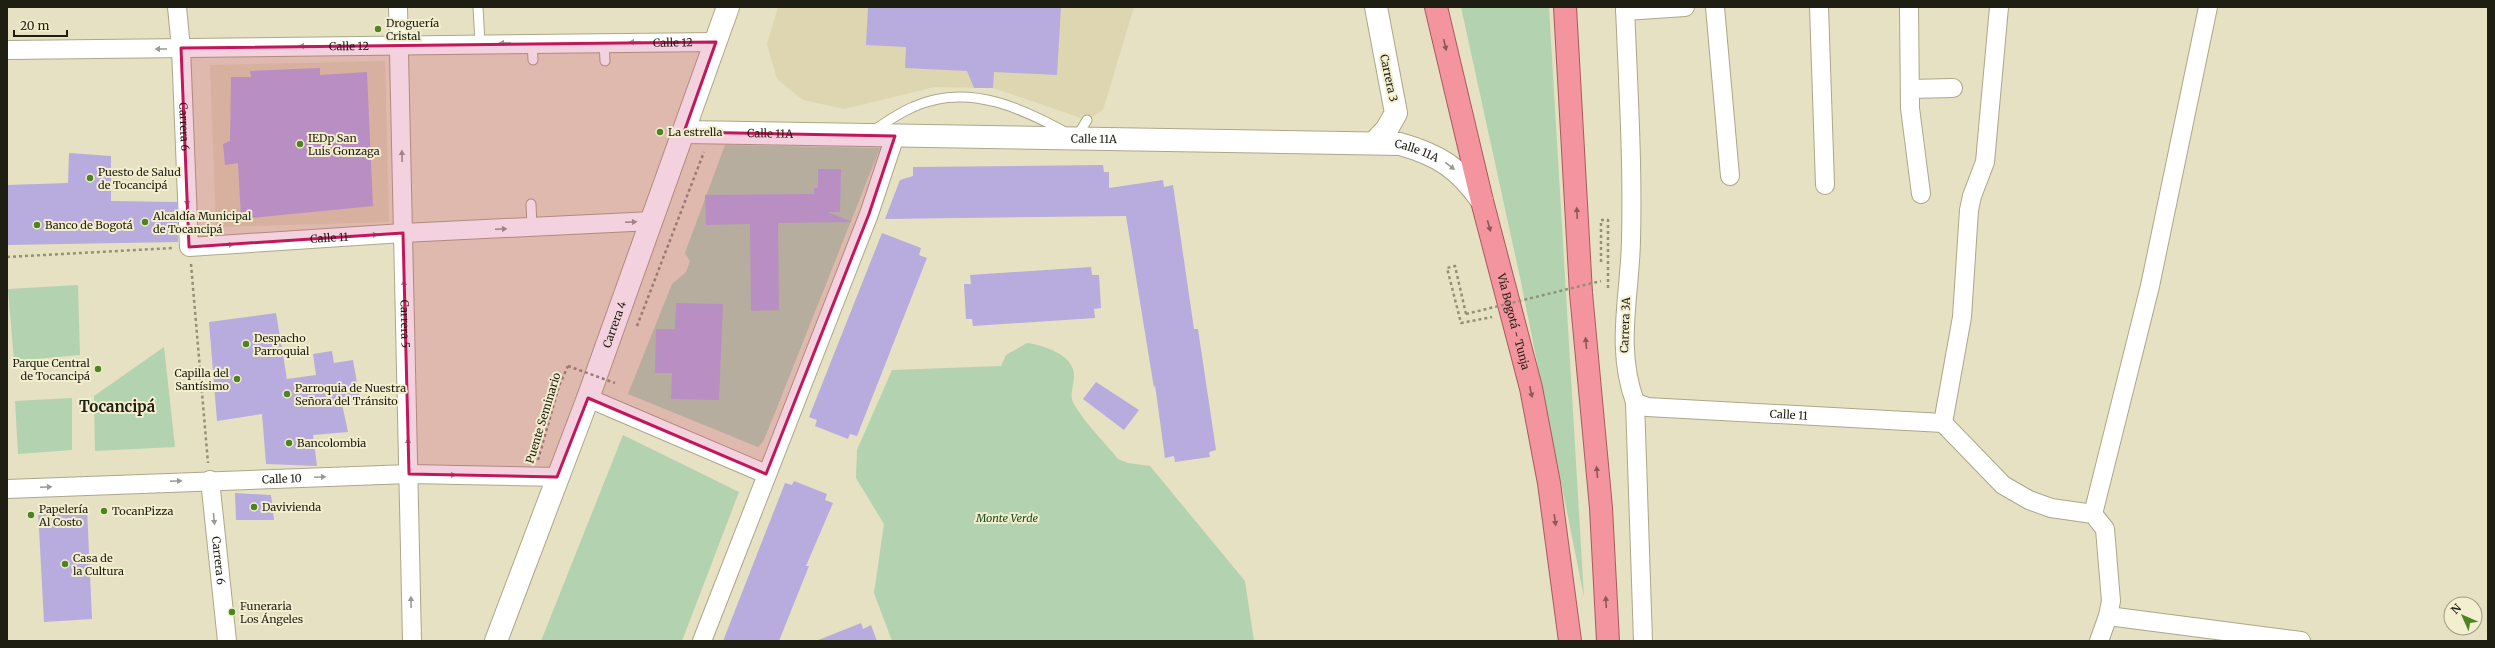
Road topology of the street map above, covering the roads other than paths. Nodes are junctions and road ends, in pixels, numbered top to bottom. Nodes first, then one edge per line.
1 (177, 7) edge
2 (398, 7) edge
3 (478, 7) edge
4 (728, 7) edge
5 (1376, 7) edge
6 (1436, 7) edge
7 (1565, 7) edge
8 (1685, 7) edge
9 (1715, 7) edge
10 (1819, 7) edge
11 (1909, 7) edge
12 (1999, 7) edge
13 (2208, 7) edge
14 (1625, 9) edge
15 (604, 42) junction
16 (716, 42) junction
17 (480, 43) junction
18 (400, 44) junction
19 (181, 48) junction
20 (7, 50) edge
21 (605, 61) dead end
22 (1953, 88) dead end
23 (1910, 89) junction
24 (1088, 120) dead end
25 (684, 132) junction
26 (867, 135) junction
27 (895, 136) junction
28 (1076, 138) junction
29 (1374, 142) junction
30 (1730, 176) dead end
31 (1825, 185) dead end
32 (1921, 194) dead end
33 (1482, 201) junction
34 (531, 204) dead end
35 (652, 221) junction
36 (532, 227) junction
37 (403, 233) junction
38 (189, 247) joint
39 (588, 398) junction
40 (1635, 402) junction
41 (1943, 423) junction
42 (409, 474) junction
43 (766, 474) junction
44 (557, 477) junction
45 (210, 480) junction
46 (7, 489) edge
47 (2093, 514) junction
48 (2108, 616) junction
49 (228, 641) edge
50 (412, 641) edge
51 (496, 641) edge
52 (702, 641) edge
53 (1570, 641) edge
54 (1608, 641) edge
55 (1643, 641) edge
56 (2099, 641) edge
57 (2301, 641) edge

1 - 19 street, Carrera 6
2 - 18 street, Carrera 5
3 - 17 lane
4 - 16 street, Carrera 4
5 - 29 street, Carrera 3
6 -> 33 highway, Vía Bogotá - Tunja
54 -> 7 highway
8 - 14 street
9 - 30 street
10 - 31 street
11 - 23 street
12 - 41 street
13 - 47 street
14 - 40 street, Carrera 3A
16 -> 15 street, Calle 12
15 -> 17 street, Calle 12
15 - 21 lane
16 - 25 street, Carrera 4
17 - 18 street, Calle 12
18 -> 19 street, Calle 12
37 -> 18 street, Carrera 5
19 -> 20 street, Calle 12
19 -> 38 street, Carrera 6
22 - 23 street
23 - 32 street
24 - 28 lane
25 - 26 street, Calle 11A
25 - 35 street, Carrera 4
26 - 27 street, Calle 11A
26 - 28 lane
27 - 28 street, Calle 11A
27 - 43 street
28 - 29 street, Calle 11A
29 -> 33 street, Calle 11A
33 -> 53 highway, Vía Bogotá - Tunja
34 - 36 lane
36 -> 35 street, Calle 11
35 - 39 street, Carrera 4
37 -> 36 street, Calle 11
38 -> 37 street, Calle 11
42 -> 37 street, Carrera 5
39 - 43 street
39 - 44 street, Carrera 4
40 - 41 street, Calle 11
40 - 55 street, Carrera 3A
41 - 47 street
42 -> 44 street, Calle 10
45 -> 42 street, Calle 10
50 -> 42 street, Carrera 5
43 - 52 street
44 - 51 street, Carrera 4
46 -> 45 street, Calle 10
45 -> 49 street, Carrera 6
47 - 48 street
48 - 56 street
48 - 57 street

